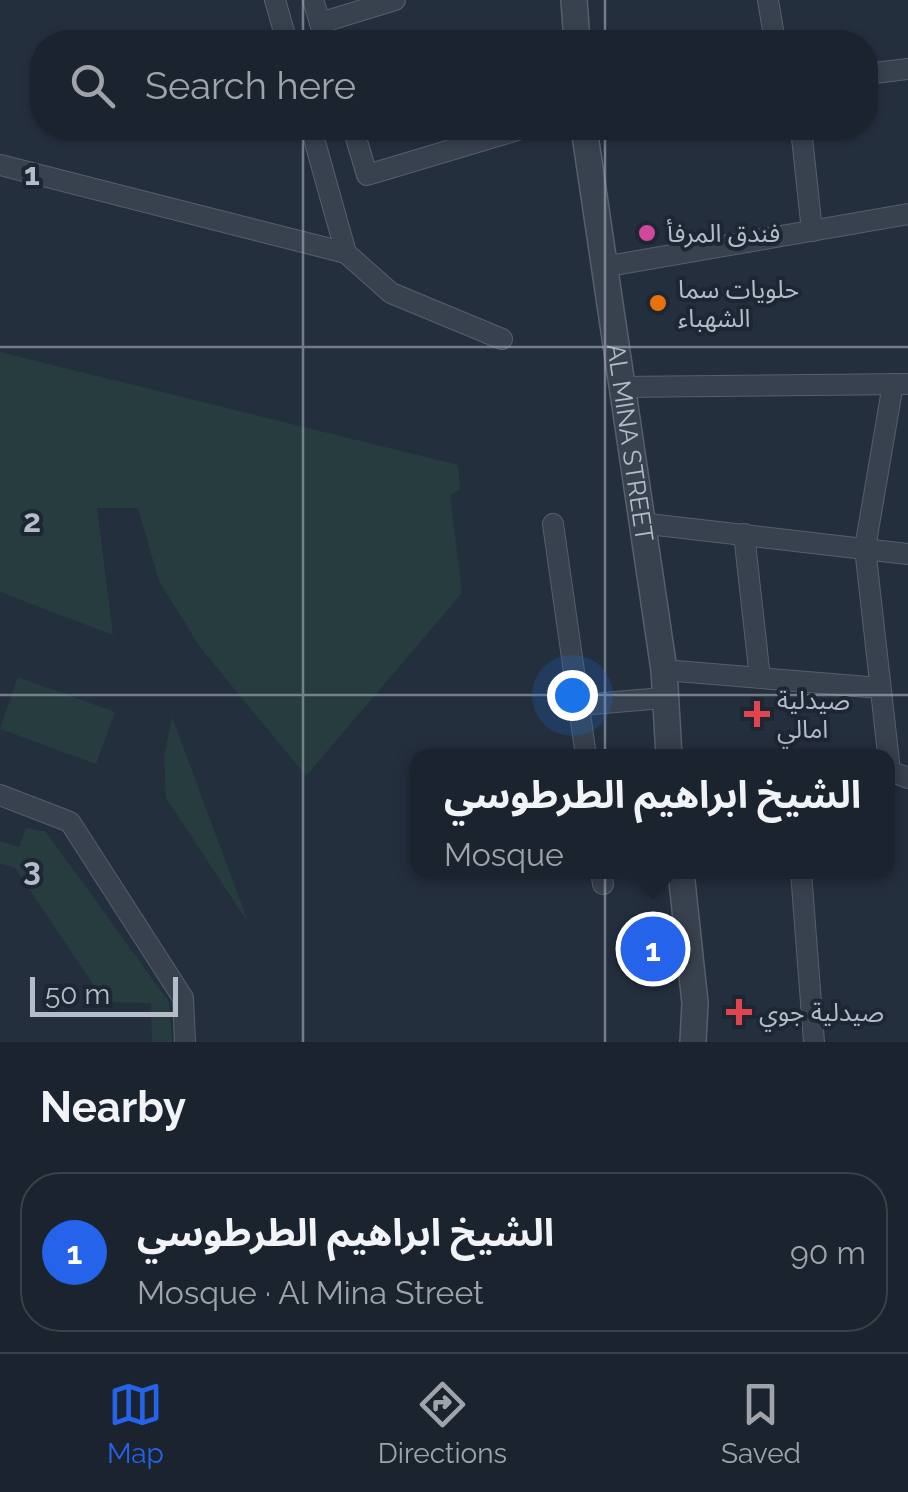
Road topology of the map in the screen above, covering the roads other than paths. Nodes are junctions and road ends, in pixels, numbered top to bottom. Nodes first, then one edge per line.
1 (275, 0) edge
2 (314, 0) edge
3 (395, 0) edge
4 (574, 0) edge
5 (768, 0) edge
6 (284, 30) edge
7 (322, 30) edge
8 (330, 30) edge
9 (576, 30) edge
10 (773, 30) edge
11 (908, 69) edge
12 (878, 73) edge
13 (314, 140) edge
14 (356, 140) edge
15 (483, 140) edge
16 (586, 140) edge
17 (802, 140) edge
18 (0, 165) edge
19 (908, 214) edge
20 (812, 231) junction
21 (346, 253) junction
22 (603, 267) junction
23 (502, 339) dead end
24 (901, 384) edge
25 (620, 387) junction
26 (640, 522) junction
27 (552, 524) dead end
28 (744, 534) junction
29 (865, 548) junction
30 (908, 554) edge
31 (664, 670) junction
32 (760, 678) junction
33 (880, 688) junction
34 (663, 698) junction
35 (580, 705) junction
36 (585, 749) edge
37 (668, 749) edge
38 (887, 749) edge
39 (0, 795) edge
40 (689, 879) edge
41 (802, 879) edge
42 (696, 1004) junction
43 (185, 1042) edge
44 (693, 1042) edge
45 (710, 1042) edge
46 (814, 1042) edge

1 - 6 street
2 - 7 street
3 - 8 street
4 - 9 street
5 - 10 street
11 - 12 street
13 - 21 street
14 - 15 street
16 - 22 street, AL MINA STREET
17 - 20 street
18 - 21 street
19 - 20 street
20 - 22 street
21 - 23 street
22 - 25 street, AL MINA STREET
24 - 25 street
24 - 29 street
25 - 26 street, AL MINA STREET
26 - 28 street
26 - 31 street, AL MINA STREET
27 - 35 street
28 - 29 street
28 - 32 street
29 - 30 street
29 - 33 street
31 - 32 street
31 - 34 street, AL MINA STREET
32 - 33 street
33 - 38 street
34 - 35 street
34 - 37 street, AL MINA STREET
35 - 36 street
39 - 43 street
40 - 42 street
41 - 46 street
42 - 44 street
42 - 45 street

